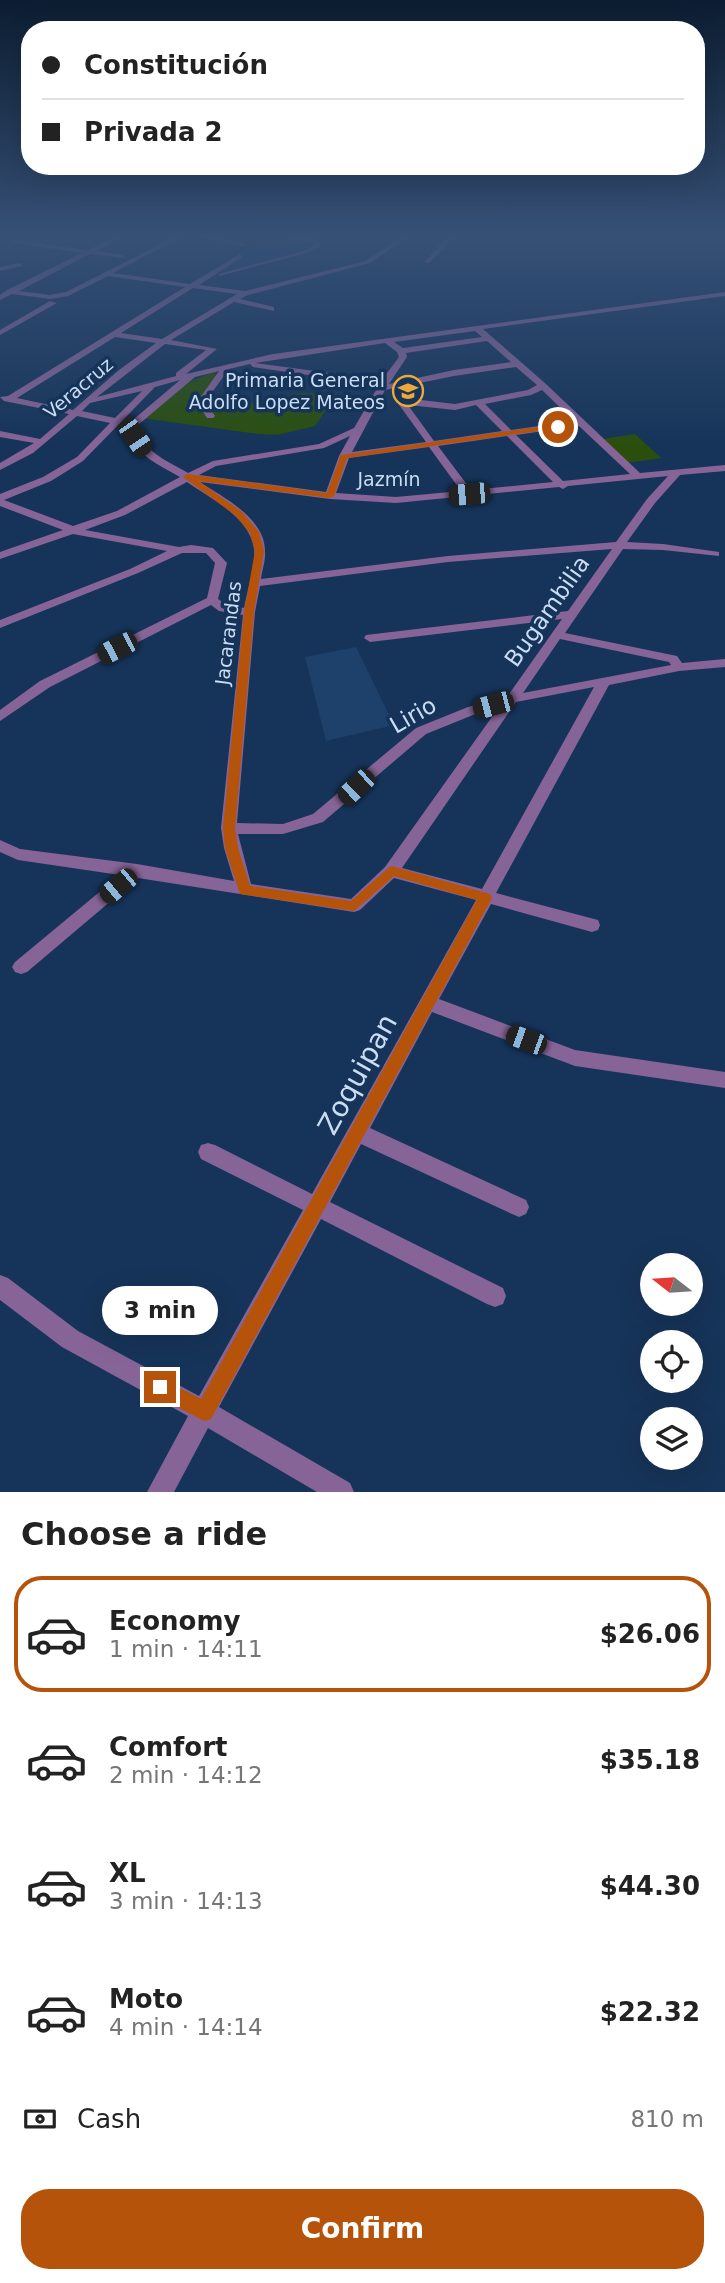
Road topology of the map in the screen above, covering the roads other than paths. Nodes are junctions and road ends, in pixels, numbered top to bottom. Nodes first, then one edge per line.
1 (48, 306) edge
2 (159, 306) edge
3 (223, 306) edge
4 (258, 306) edge
5 (643, 306) edge
6 (271, 309) dead end
7 (478, 329) junction
8 (0, 333) edge
9 (113, 334) junction
10 (489, 338) junction
11 (386, 341) junction
12 (165, 342) junction
13 (401, 351) junction
14 (241, 363) junction
15 (518, 364) junction
16 (227, 366) junction
17 (192, 375) junction
18 (172, 380) junction
19 (153, 384) junction
20 (384, 386) junction
21 (543, 386) junction
22 (4, 398) edge
23 (89, 401) junction
24 (401, 402) junction
25 (479, 403) junction
26 (75, 413) junction
27 (210, 416) dead end
28 (115, 421) junction
29 (581, 423) junction
30 (133, 424) junction
31 (356, 430) junction
32 (0, 433) edge
33 (510, 433) junction
34 (41, 442) junction
35 (435, 444) junction
36 (344, 456) junction
37 (0, 467) edge
38 (725, 468) edge
39 (676, 474) junction
40 (187, 477) junction
41 (638, 477) junction
42 (563, 486) junction
43 (469, 494) junction
44 (330, 496) junction
45 (0, 500) edge
46 (75, 531) junction
47 (622, 543) junction
48 (179, 551) junction
49 (715, 554) dead end
50 (0, 556) edge
51 (254, 583) junction
52 (212, 600) junction
53 (249, 612) junction
54 (571, 614) junction
55 (0, 624) edge
56 (557, 635) junction
57 (370, 638) dead end
58 (725, 663) edge
59 (678, 667) junction
60 (603, 683) junction
61 (513, 699) junction
62 (0, 717) edge
63 (229, 828) junction
64 (0, 846) edge
65 (137, 870) junction
66 (391, 871) junction
67 (245, 890) junction
68 (485, 898) junction
69 (593, 925) dead end
70 (21, 967) dead end
71 (428, 1003) junction
72 (725, 1080) edge
73 (358, 1132) junction
74 (208, 1152) dead end
75 (519, 1207) dead end
76 (316, 1208) junction
77 (0, 1286) edge
78 (495, 1296) dead end
79 (204, 1412) junction
80 (160, 1492) edge
81 (341, 1492) edge

1 - 8 street
2 - 9 street
3 - 12 street, Veracruz
4 - 6 street
5 - 7 street
7 - 10 street
7 - 11 street
9 - 12 street
9 - 22 street
10 - 13 street
10 - 15 street
11 - 13 street
11 - 14 street
12 - 18 street
12 - 23 street, Veracruz
13 - 20 street
14 - 16 street
14 - 20 street
15 - 20 street
15 - 21 street
16 - 17 street
16 - 27 street
17 - 18 street
17 - 30 street
18 - 19 street
19 - 23 street
19 - 28 street
20 - 24 street
20 - 31 street
21 - 25 street
21 - 29 street
22 - 26 street
23 - 26 street, Veracruz
24 - 25 street
24 - 35 street
25 - 33 street
26 - 28 street
26 - 34 street, Veracruz
28 - 30 street
28 - 45 street
29 - 33 street
29 - 41 street
30 - 40 street, Jacarandas
31 - 36 street
31 - 40 street
32 - 34 street
33 - 35 street
33 - 42 street
34 - 37 street, Veracruz
35 - 36 street
35 - 43 street
36 - 44 street
38 - 39 street, Jazmín
39 - 41 street, Jazmín
39 - 47 street, Bugambilia
40 - 44 street, Jazmín
40 - 46 street
40 - 51 street, Jacarandas
41 - 42 street, Jazmín
42 - 43 street, Jazmín
43 - 44 street, Jazmín
45 - 46 street
46 - 48 street
46 - 50 street
47 - 49 street
47 - 51 street
47 - 54 street, Bugambilia
48 - 52 street
48 - 55 street
51 - 53 street, Jacarandas
52 - 53 street
52 - 62 street
53 - 63 street, Jacarandas
54 - 56 street, Bugambilia
54 - 57 street
56 - 59 street
56 - 61 street, Bugambilia
58 - 59 street, Lirio
59 - 60 street, Lirio
60 - 61 street, Lirio
60 - 68 street, Zoquipan
61 - 63 street, Lirio
61 - 66 street, Bugambilia
63 - 67 street, Jacarandas
64 - 65 street
65 - 67 street
65 - 70 street
66 - 67 street, Bugambilia
66 - 68 street
68 - 69 street
68 - 71 street, Zoquipan
71 - 72 street
71 - 73 street, Zoquipan
73 - 75 street
73 - 76 street, Zoquipan
74 - 76 street
76 - 78 street
76 - 79 street, Zoquipan
77 - 79 street
79 - 80 street, Zoquipan
79 - 81 street

